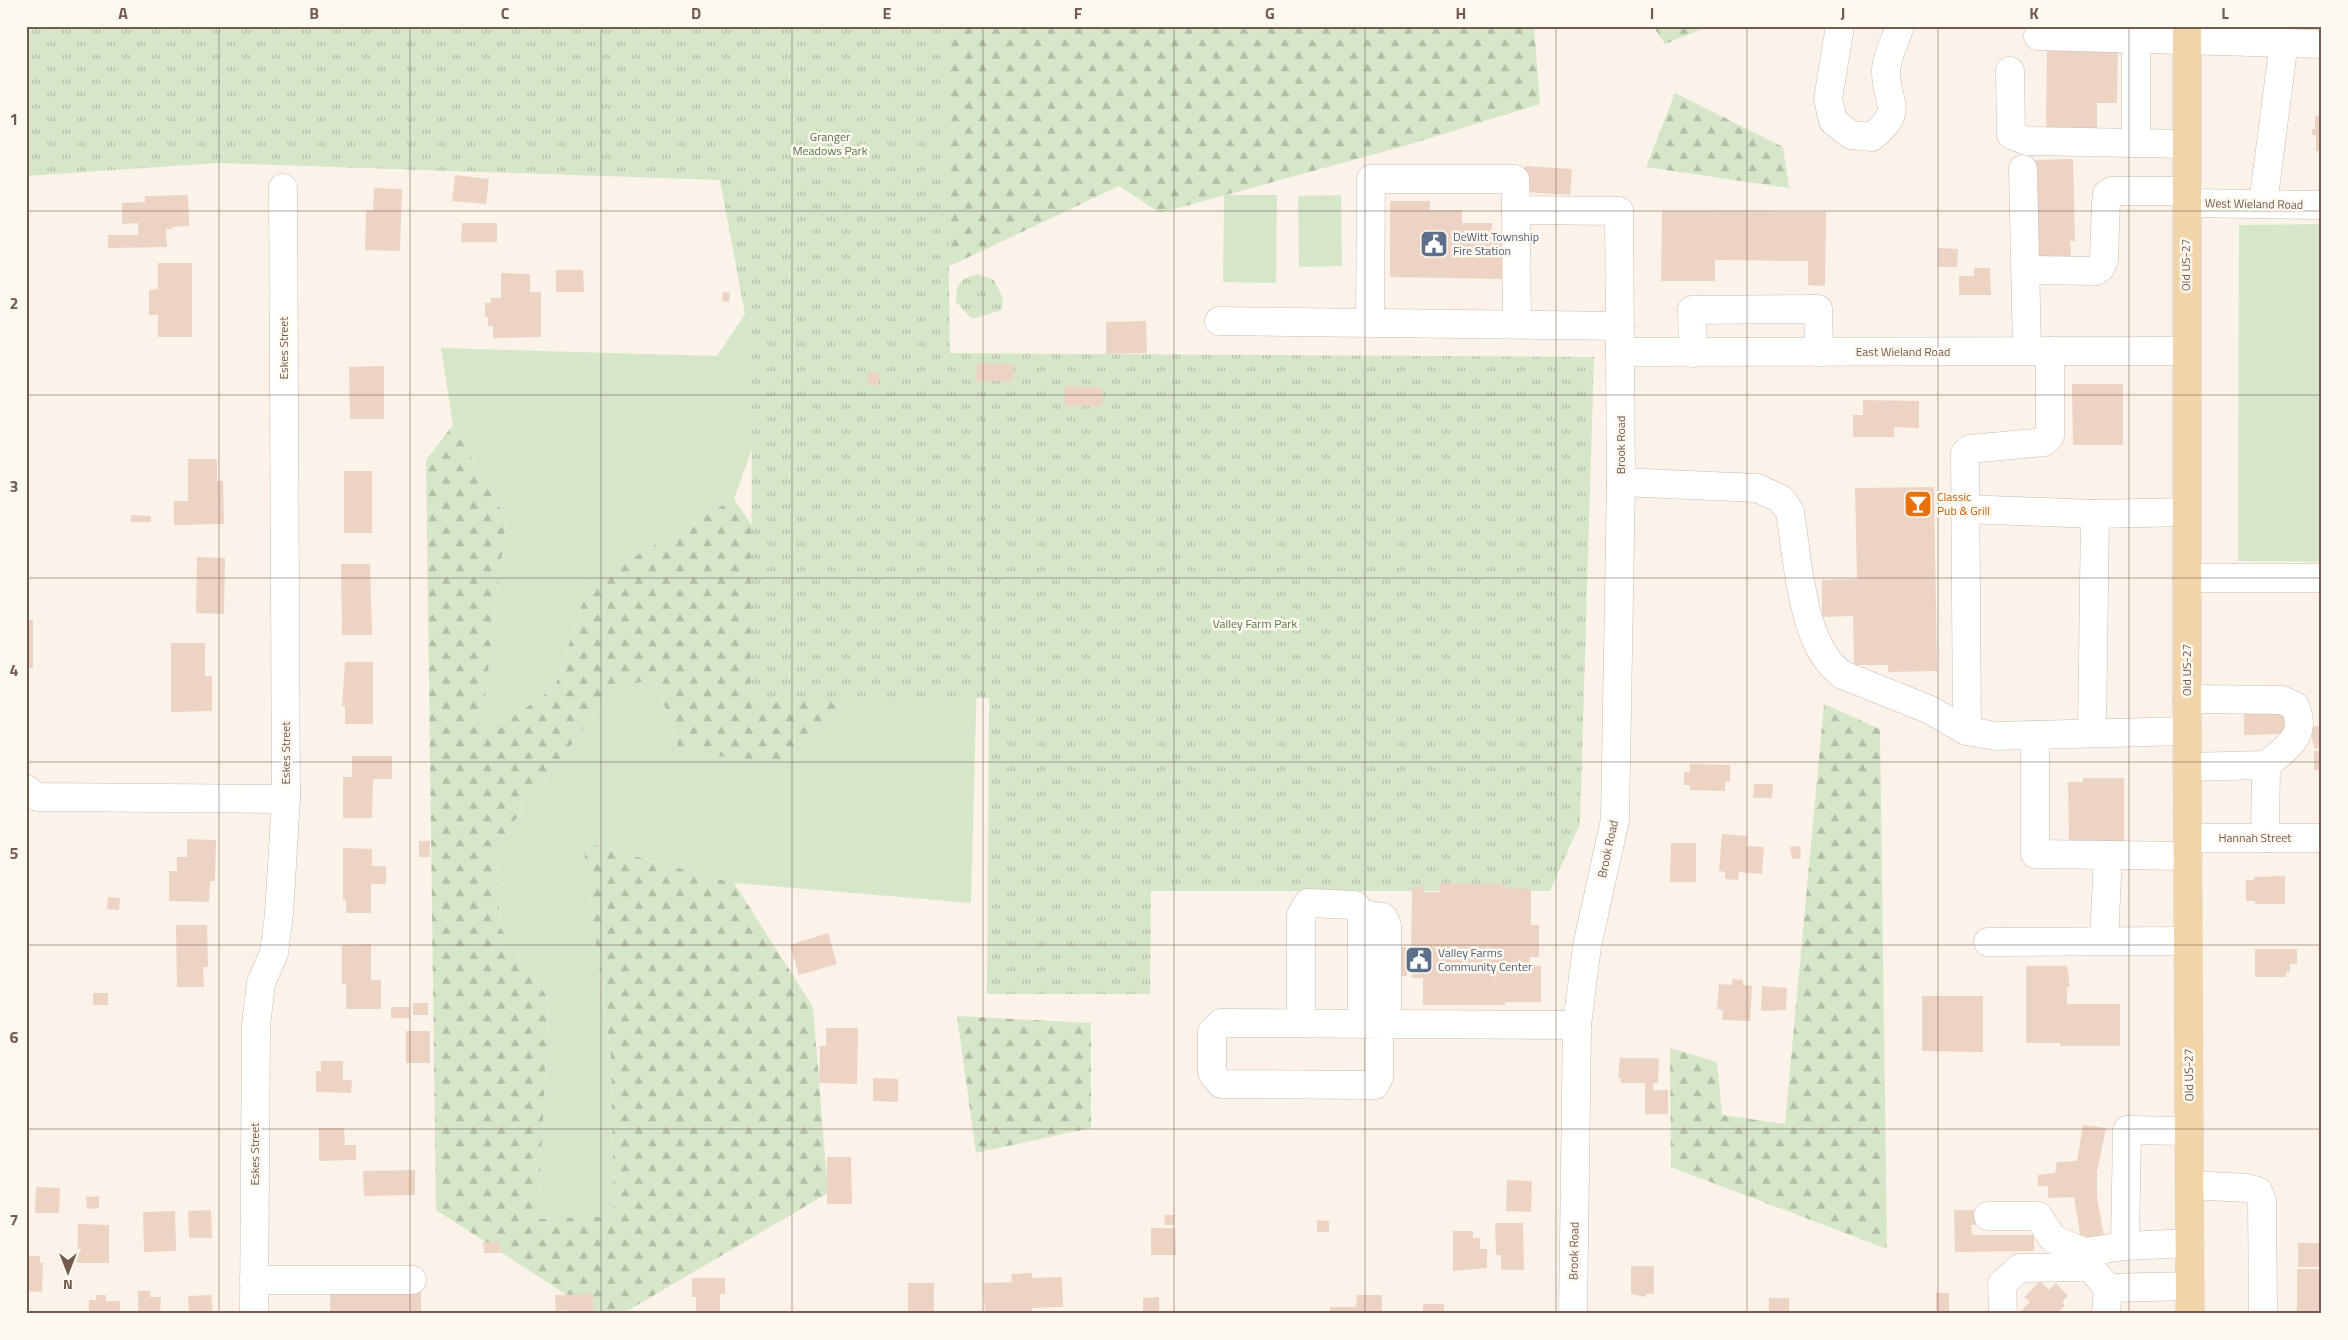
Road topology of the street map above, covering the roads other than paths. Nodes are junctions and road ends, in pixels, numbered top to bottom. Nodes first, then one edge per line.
1 (1840, 26) edge
2 (1900, 26) edge
3 (2187, 33) edge
4 (2038, 36) dead end
5 (2136, 39) junction
6 (2284, 42) junction
7 (2322, 44) edge
8 (2010, 71) dead end
9 (2136, 143) junction
10 (2186, 144) junction
11 (2023, 169) dead end
12 (283, 188) dead end
13 (2186, 197) junction
14 (2263, 204) junction
15 (2322, 205) edge
16 (1516, 210) junction
17 (2026, 270) junction
18 (1219, 321) dead end
19 (1370, 322) junction
20 (1518, 324) junction
21 (1620, 339) junction
22 (2039, 351) junction
23 (2186, 351) junction
24 (1819, 352) junction
25 (1693, 353) junction
26 (1621, 482) junction
27 (1965, 510) junction
28 (2186, 512) junction
29 (2095, 514) junction
30 (2187, 578) junction
31 (2322, 578) edge
32 (2187, 698) junction
33 (1967, 731) junction
34 (2187, 731) junction
35 (2092, 733) junction
36 (2035, 735) junction
37 (2266, 765) junction
38 (2187, 766) junction
39 (26, 790) edge
40 (286, 799) junction
41 (2265, 838) junction
42 (2322, 838) edge
43 (2188, 847) junction
44 (2108, 854) junction
45 (1988, 942) dead end
46 (2104, 942) junction
47 (2188, 942) junction
48 (1301, 1023) junction
49 (1376, 1024) junction
50 (1577, 1025) junction
51 (2190, 1130) junction
52 (2190, 1185) junction
53 (1988, 1216) dead end
54 (2190, 1243) junction
55 (2125, 1246) junction
56 (254, 1280) junction
57 (412, 1280) dead end
58 (2190, 1286) junction
59 (2107, 1301) edge
60 (254, 1314) edge
61 (1573, 1314) edge
62 (2003, 1314) edge
63 (2190, 1314) edge
64 (2263, 1314) edge

1 - 2 street
3 - 5 street
3 - 6 street
3 - 10 main road, Old US-27
4 - 5 street
5 - 9 street
6 - 7 street
6 - 14 street
8 - 9 street
9 - 10 street
10 - 13 main road, Old US-27
11 - 17 street
12 - 40 street, Eskes Street
13 - 14 street, West Wieland Road
13 - 17 street, West Wieland Road
13 - 23 main road, Old US-27
14 - 15 street, West Wieland Road
16 - 19 street
16 - 20 street
16 - 21 street, Brook Road
17 - 22 street
18 - 19 street, East Wieland Road
19 - 20 street, East Wieland Road
20 - 21 street, East Wieland Road
21 - 25 street, East Wieland Road
21 - 26 street, Brook Road
22 - 23 street, East Wieland Road
22 - 24 street, East Wieland Road
22 - 27 street
23 - 28 main road, Old US-27
24 - 25 street, East Wieland Road
24 - 25 street
26 - 33 street
26 - 50 street, Brook Road
27 - 29 street
27 - 33 street
28 - 29 street
28 - 30 main road, Old US-27
29 - 35 street
30 - 31 street
30 - 32 main road, Old US-27
32 - 34 main road, Old US-27
32 - 37 street
33 - 36 street
34 - 35 street
34 - 38 main road, Old US-27
35 - 36 street
36 - 44 street, Hannah Street
37 - 38 street
37 - 41 street
38 - 43 main road, Old US-27
39 - 40 street
40 - 56 street, Eskes Street
41 - 42 street, Hannah Street
41 - 43 street, Hannah Street
43 - 44 street, Hannah Street
43 - 47 main road, Old US-27
44 - 46 street
45 - 46 street
46 - 47 street
47 - 51 main road, Old US-27
48 - 49 street
48 - 49 street
48 - 49 street
49 - 50 street
50 - 61 street, Brook Road
51 - 52 main road, Old US-27
51 - 55 street
52 - 54 main road, Old US-27
52 - 64 street
53 - 55 street
54 - 55 street
54 - 58 main road, Old US-27
56 - 57 street
56 - 60 street, Eskes Street
58 - 59 street
58 - 63 main road, Old US-27
59 - 62 street

